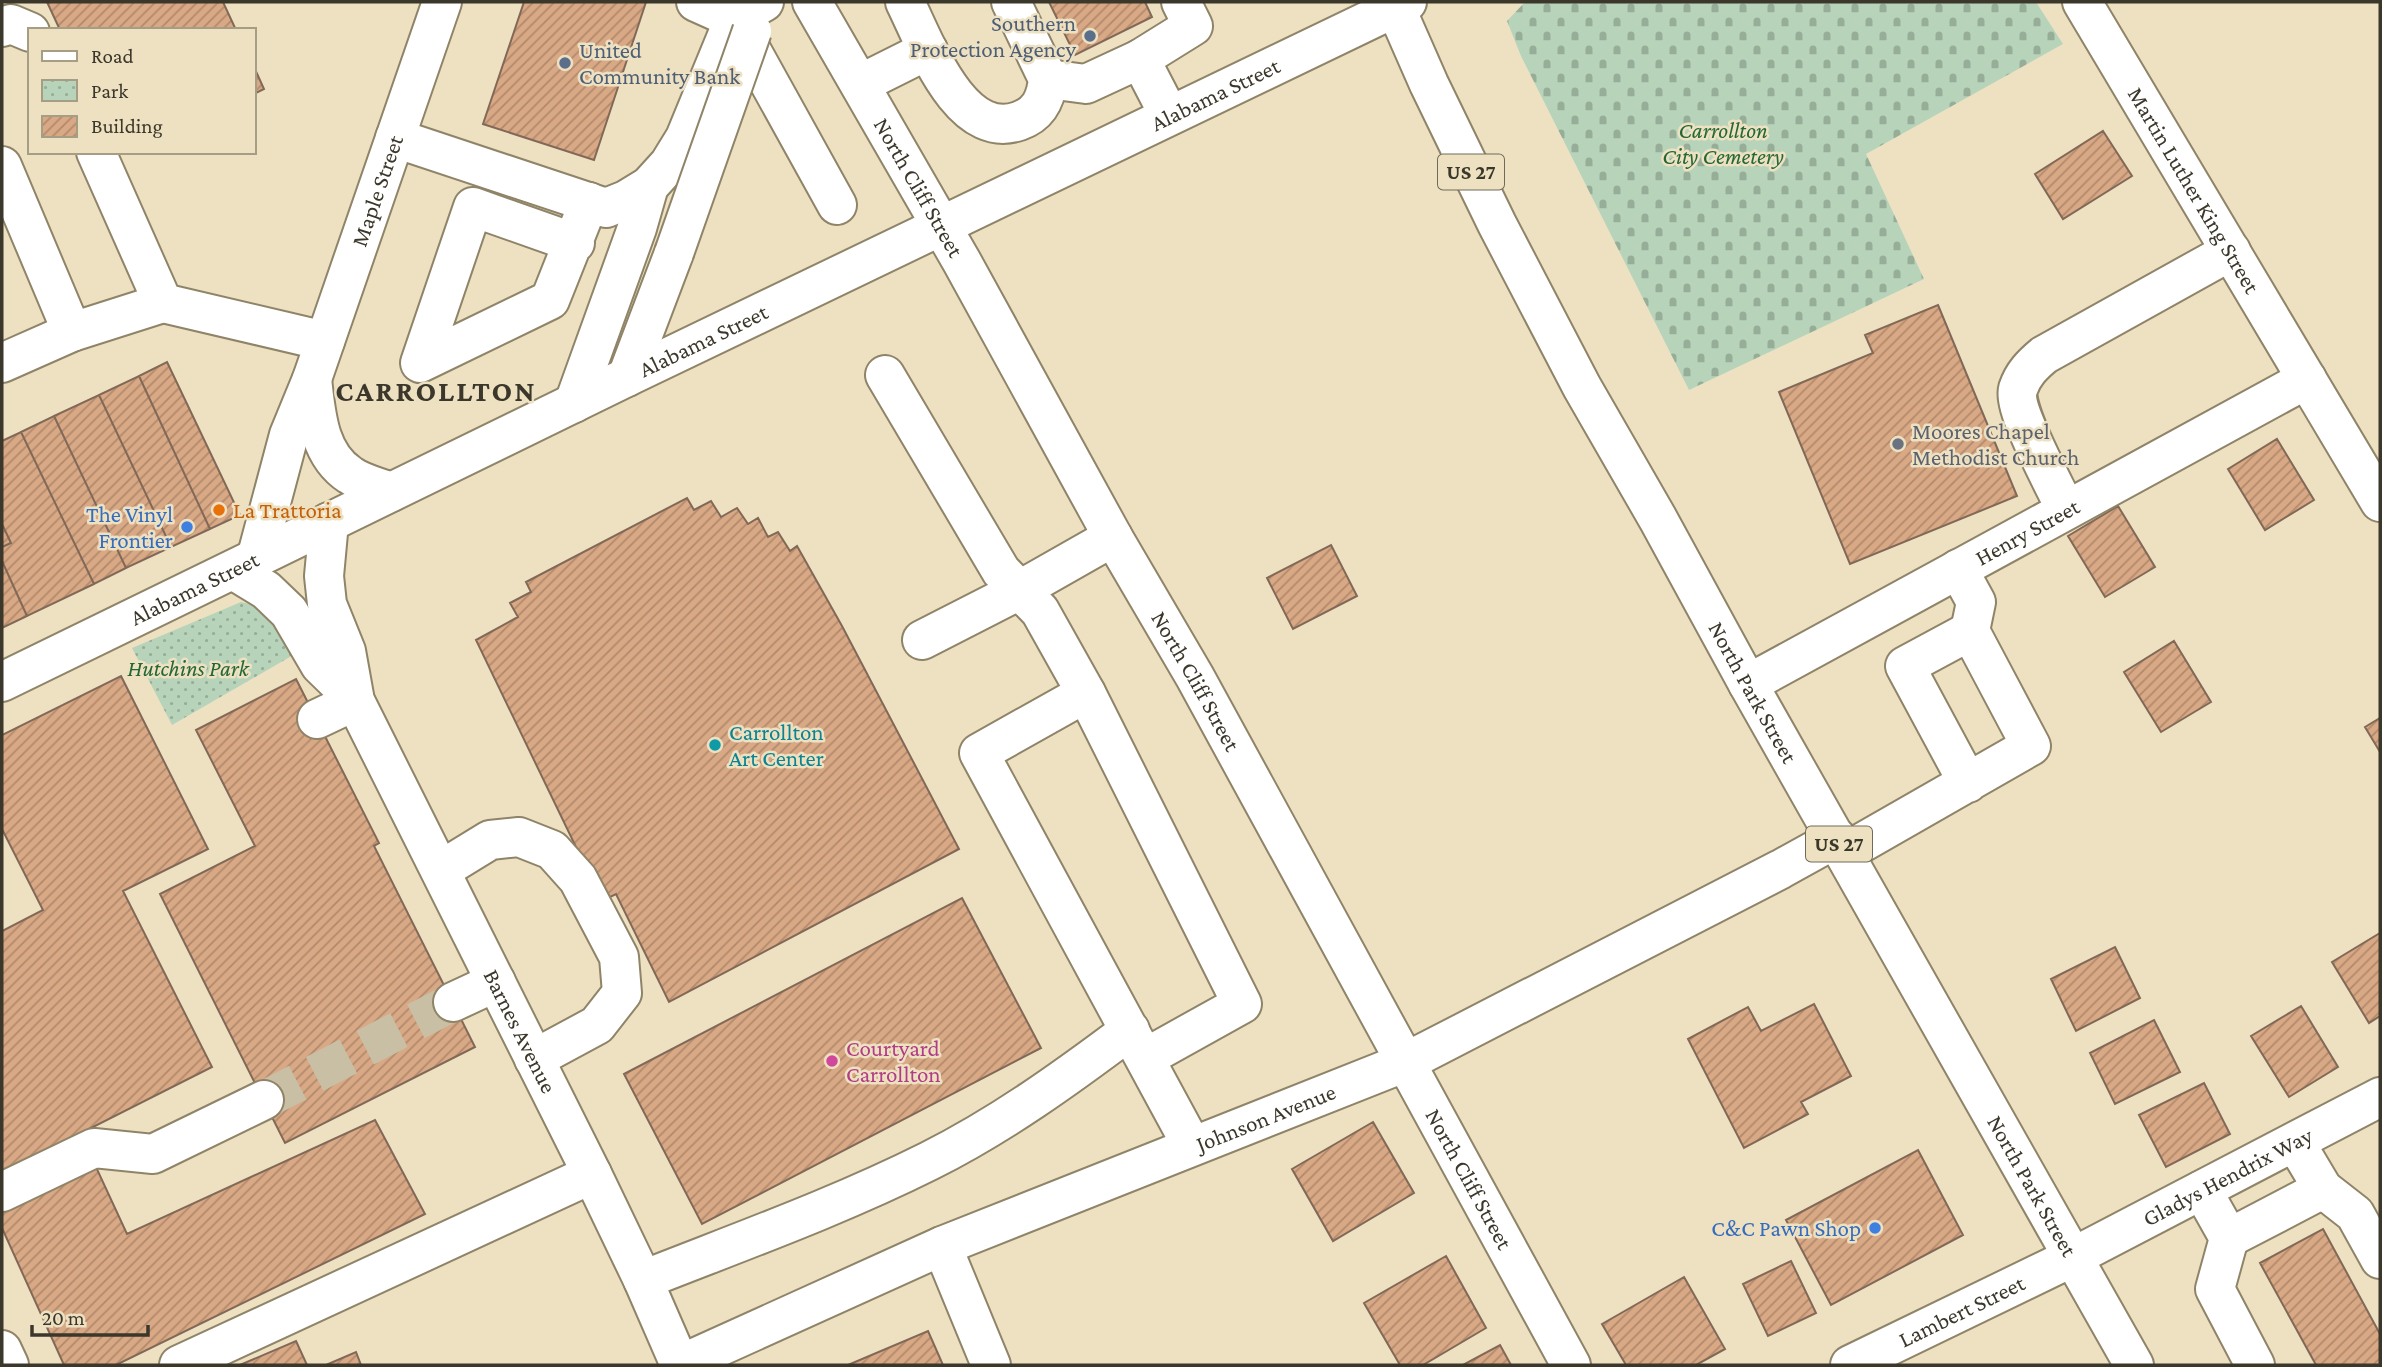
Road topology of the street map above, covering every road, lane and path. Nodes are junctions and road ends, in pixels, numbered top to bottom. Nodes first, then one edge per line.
1 (442, 2) edge
2 (696, 2) edge
3 (812, 2) edge
4 (905, 2) edge
5 (1011, 2) edge
6 (1181, 2) edge
7 (2082, 2) edge
8 (1399, 4) edge
9 (750, 17) edge
10 (2, 27) edge
11 (28, 31) edge
12 (928, 50) junction
13 (1140, 59) junction
14 (1048, 79) junction
15 (860, 84) junction
16 (1169, 115) junction
17 (395, 138) junction
18 (97, 154) edge
19 (2, 166) edge
20 (649, 186) junction
21 (589, 202) junction
22 (836, 205) dead end
23 (941, 226) junction
24 (575, 243) dead end
25 (2231, 251) junction
26 (163, 303) junction
27 (72, 332) junction
28 (325, 341) junction
29 (2, 363) edge
30 (885, 375) dead end
31 (627, 377) junction
32 (2307, 379) junction
33 (312, 380) junction
34 (574, 403) junction
35 (391, 492) junction
36 (2380, 502) edge
37 (2066, 510) junction
38 (329, 522) junction
39 (1114, 537) junction
40 (244, 565) junction
41 (1958, 569) junction
42 (1018, 591) junction
43 (1887, 607) junction
44 (1970, 631) junction
45 (922, 640) dead end
46 (1916, 660) junction
47 (2, 682) edge
48 (1748, 684) junction
49 (1086, 693) junction
50 (355, 700) junction
51 (317, 719) dead end
52 (1968, 783) junction
53 (1841, 846) junction
54 (441, 870) junction
55 (496, 982) junction
56 (453, 1002) tunnel mouth
57 (1137, 1044) junction
58 (534, 1059) junction
59 (1406, 1062) junction
60 (2380, 1097) edge
61 (264, 1100) tunnel mouth
62 (2295, 1142) junction
63 (1192, 1146) junction
64 (592, 1174) junction
65 (2323, 1189) junction
66 (2202, 1190) junction
67 (2, 1192) edge
68 (2229, 1238) junction
69 (942, 1246) junction
70 (2073, 1257) junction
71 (2380, 1259) edge
72 (643, 1280) junction
73 (179, 1365) edge
74 (680, 1365) edge
75 (991, 1365) edge
76 (1571, 1365) edge
77 (1850, 1365) edge
78 (2134, 1365) edge
79 (2255, 1365) edge

1 - 17 street, Maple Street
2 - 9 street
3 - 15 street, North Cliff Street
4 - 12 street
5 - 14 street
6 - 13 street
7 - 25 street, Martin Luther King Street
8 - 16 street, Alabama Street
8 - 48 street, North Park Street / US 27
9 - 20 street
9 - 22 street
9 - 31 street, bridge
10 - 11 street
12 - 14 street
12 - 15 street
13 - 14 street
13 - 16 street
15 - 23 street, North Cliff Street
16 - 23 street, Alabama Street
17 - 21 street
17 - 28 street, Maple Street
18 - 26 street
19 - 27 street
20 - 21 street
20 - 34 street
21 - 24 street
23 - 31 street, Alabama Street
23 - 39 street, North Cliff Street
25 - 32 street, Martin Luther King Street
25 - 37 street
26 - 27 street
26 - 28 street
27 - 29 street
28 - 33 street, Maple Street
30 - 42 street
31 - 34 street, Alabama Street
32 - 36 street, Martin Luther King Street
32 - 37 street, Henry Street
33 - 35 street
33 - 40 street, Maple Street
34 - 35 street, Alabama Street
35 - 38 street, Alabama Street
37 - 41 street, Henry Street
38 - 40 street, Alabama Street
38 - 50 street
39 - 42 street
39 - 59 street, North Cliff Street
40 - 47 street, Alabama Street
40 - 50 street
41 - 43 street, Henry Street
41 - 44 street
42 - 45 street
42 - 49 street
43 - 46 street
43 - 48 street, Henry Street
44 - 46 street
44 - 52 street, Johnson Avenue
46 - 52 street
48 - 53 street, North Park Street / US 27
49 - 57 street
49 - 57 street
50 - 51 street
50 - 54 street, Barnes Avenue
52 - 53 street, Johnson Avenue
53 - 59 street, Johnson Avenue
53 - 70 street, North Park Street / US 27
54 - 55 street, Barnes Avenue
54 - 58 street
55 - 56 street
55 - 58 street, Barnes Avenue
57 - 63 street
57 - 72 street
58 - 64 street, Barnes Avenue
59 - 63 street, Johnson Avenue
59 - 76 street, North Cliff Street
60 - 62 street, Gladys Hendrix Way
61 - 67 street
62 - 65 street
62 - 66 street, Gladys Hendrix Way
63 - 69 street, Johnson Avenue
64 - 72 street, Barnes Avenue
64 - 73 street
65 - 68 street
65 - 71 street
66 - 68 street
66 - 70 street, Gladys Hendrix Way
68 - 79 street
69 - 74 street, Johnson Avenue
69 - 75 street
70 - 77 street, Lambert Street
70 - 78 street, North Park Street / US 27
72 - 74 street, Barnes Avenue

